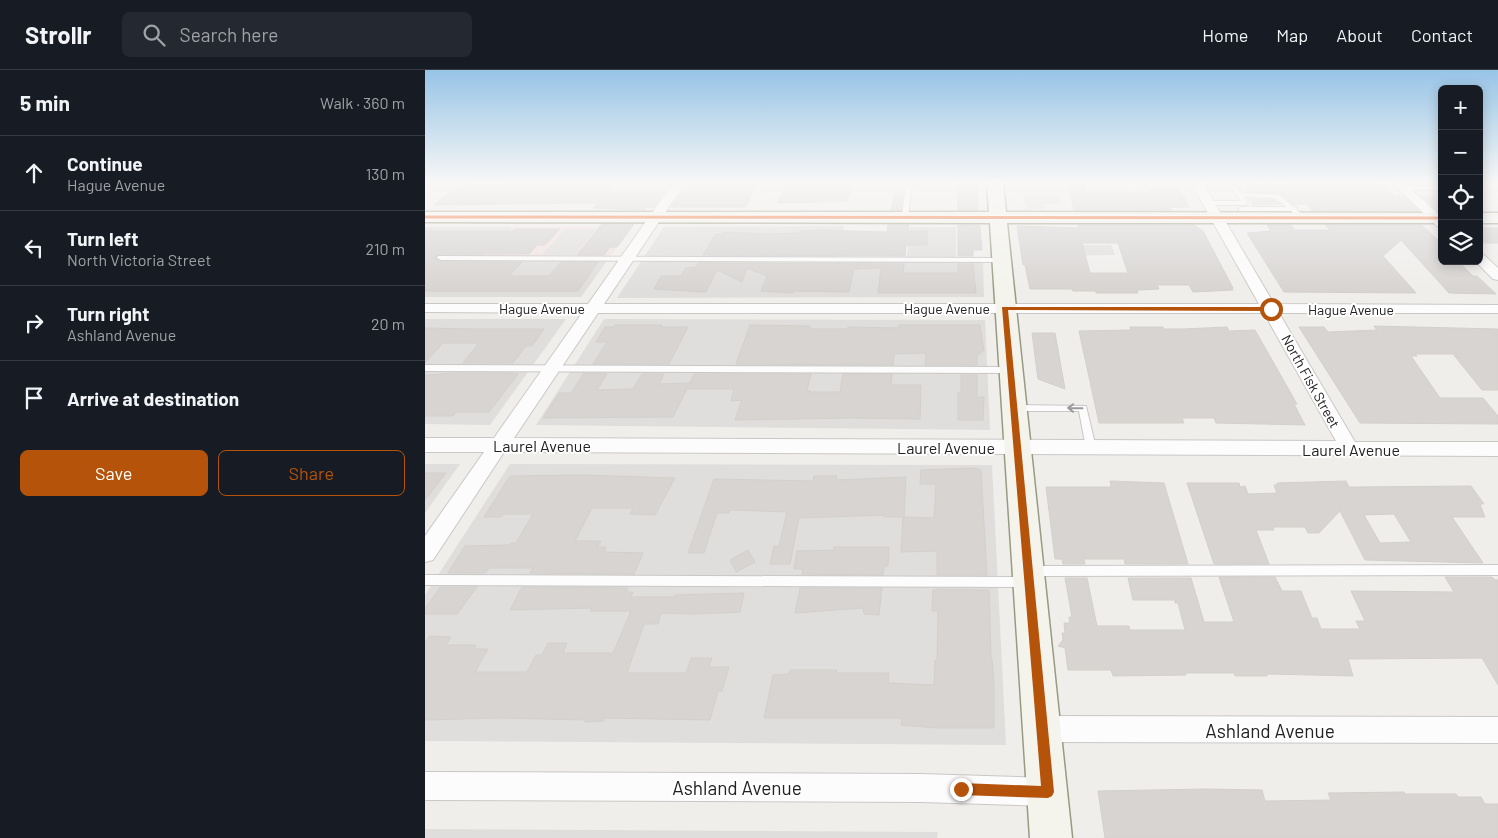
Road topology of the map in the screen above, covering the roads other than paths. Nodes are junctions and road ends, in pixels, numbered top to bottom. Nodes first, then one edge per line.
1 (999, 218) edge
2 (1218, 218) edge
3 (654, 219) edge
4 (1413, 219) edge
5 (1438, 220) edge
6 (441, 258) dead end
7 (626, 259) junction
8 (1001, 260) junction
9 (1483, 262) edge
10 (1498, 276) edge
11 (425, 308) edge
12 (593, 308) junction
13 (1005, 308) junction
14 (1271, 309) junction
15 (1498, 309) edge
16 (425, 368) edge
17 (552, 368) junction
18 (1011, 370) junction
19 (1014, 408) junction
20 (425, 445) edge
21 (499, 445) junction
22 (1017, 447) junction
23 (1091, 448) junction
24 (1350, 449) junction
25 (1498, 449) edge
26 (425, 553) edge
27 (1498, 570) edge
28 (1030, 576) junction
29 (425, 580) edge
30 (1042, 729) junction
31 (1498, 730) edge
32 (425, 786) edge
33 (1048, 792) junction
34 (1051, 838) edge

1 - 8 street
2 - 14 street, North Fisk Street
3 - 7 street
4 - 5 street
6 - 7 lane
7 - 8 lane
7 - 12 street
8 - 13 street
9 - 10 street
11 - 12 street, Hague Avenue
12 - 13 street, Hague Avenue
12 - 17 street
13 - 14 street, Hague Avenue
13 - 18 street
14 - 15 street, Hague Avenue
14 - 24 street, North Fisk Street
16 - 17 lane
17 - 18 lane
17 - 21 street
18 - 19 street
19 - 22 street
23 -> 19 lane
20 - 21 street, Laurel Avenue
21 - 22 street, Laurel Avenue
21 - 26 street
22 - 23 street, Laurel Avenue
22 - 28 street
23 - 24 street, Laurel Avenue
24 - 25 street, Laurel Avenue
27 - 28 lane
28 - 29 lane
28 - 30 street
30 - 31 street, Ashland Avenue
30 - 33 street
32 - 33 street, Ashland Avenue
33 - 34 street

